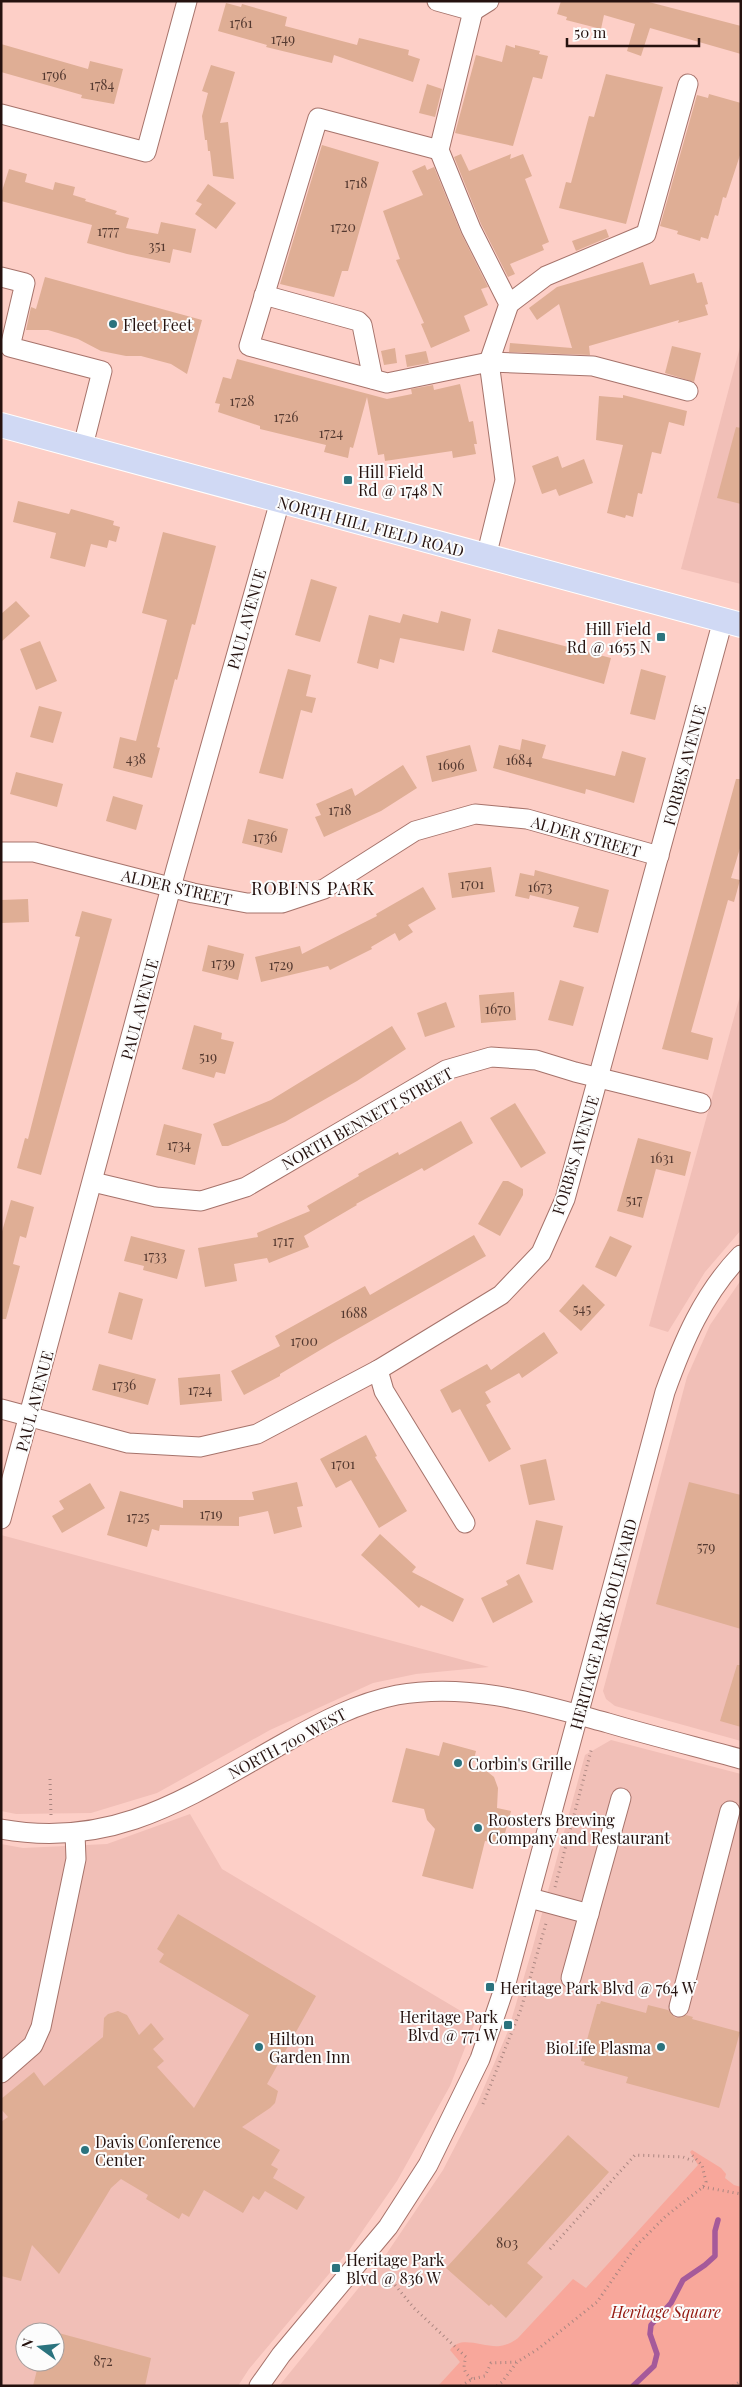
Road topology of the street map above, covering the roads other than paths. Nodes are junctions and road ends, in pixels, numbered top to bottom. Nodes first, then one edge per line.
1 (187, 1) edge
2 (437, 1) edge
3 (481, 6) edge
4 (688, 84) dead end
5 (1, 114) edge
6 (439, 150) junction
7 (1, 277) edge
8 (264, 295) junction
9 (509, 304) junction
10 (489, 362) junction
11 (373, 379) junction
12 (688, 391) dead end
13 (1, 425) edge
14 (83, 446) junction
15 (280, 501) junction
16 (486, 556) junction
17 (732, 623) edge
18 (1, 852) edge
19 (659, 856) junction
20 (171, 887) junction
21 (598, 1076) junction
22 (701, 1103) dead end
23 (93, 1182) junction
24 (741, 1255) edge
25 (378, 1370) junction
26 (1, 1409) edge
27 (29, 1416) junction
28 (1, 1519) edge
29 (465, 1524) dead end
30 (579, 1715) junction
31 (741, 1759) edge
32 (621, 1798) dead end
33 (730, 1811) dead end
34 (1, 1829) edge
35 (75, 1833) junction
36 (530, 1898) junction
37 (589, 1914) junction
38 (571, 1978) dead end
39 (679, 2007) dead end
40 (1, 2073) edge
41 (259, 2386) edge

1 - 5 street
2 - 3 street
3 - 6 street
4 - 9 street
6 - 8 street
6 - 9 street
7 - 14 street
8 - 11 street
8 - 11 street
9 - 10 street
10 - 11 street
10 - 12 street
10 - 16 street
13 - 14 main road, NORTH HILL FIELD ROAD
14 - 15 main road, NORTH HILL FIELD ROAD
15 - 16 main road, NORTH HILL FIELD ROAD
15 - 20 street, PAUL AVENUE
16 - 17 main road, NORTH HILL FIELD ROAD
17 - 19 street, FORBES AVENUE
18 - 20 street, ALDER STREET
19 - 20 street, ALDER STREET
19 - 21 street, FORBES AVENUE
20 - 23 street, PAUL AVENUE
21 - 22 street, NORTH BENNETT STREET
21 - 23 street, NORTH BENNETT STREET
21 - 25 street, FORBES AVENUE
23 - 27 street, PAUL AVENUE
24 - 30 street, HERITAGE PARK BOULEVARD
25 - 27 street, FORBES AVENUE
25 - 29 street
26 - 27 street, FORBES AVENUE
27 - 28 street, PAUL AVENUE
30 - 31 street, NORTH 700 WEST
30 - 35 street, NORTH 700 WEST
30 - 36 street, HERITAGE PARK BOULEVARD
32 - 37 street
33 - 39 street
34 - 35 street, NORTH 700 WEST
35 - 40 street
36 - 37 street
36 - 41 street, HERITAGE PARK BOULEVARD
37 - 38 street

